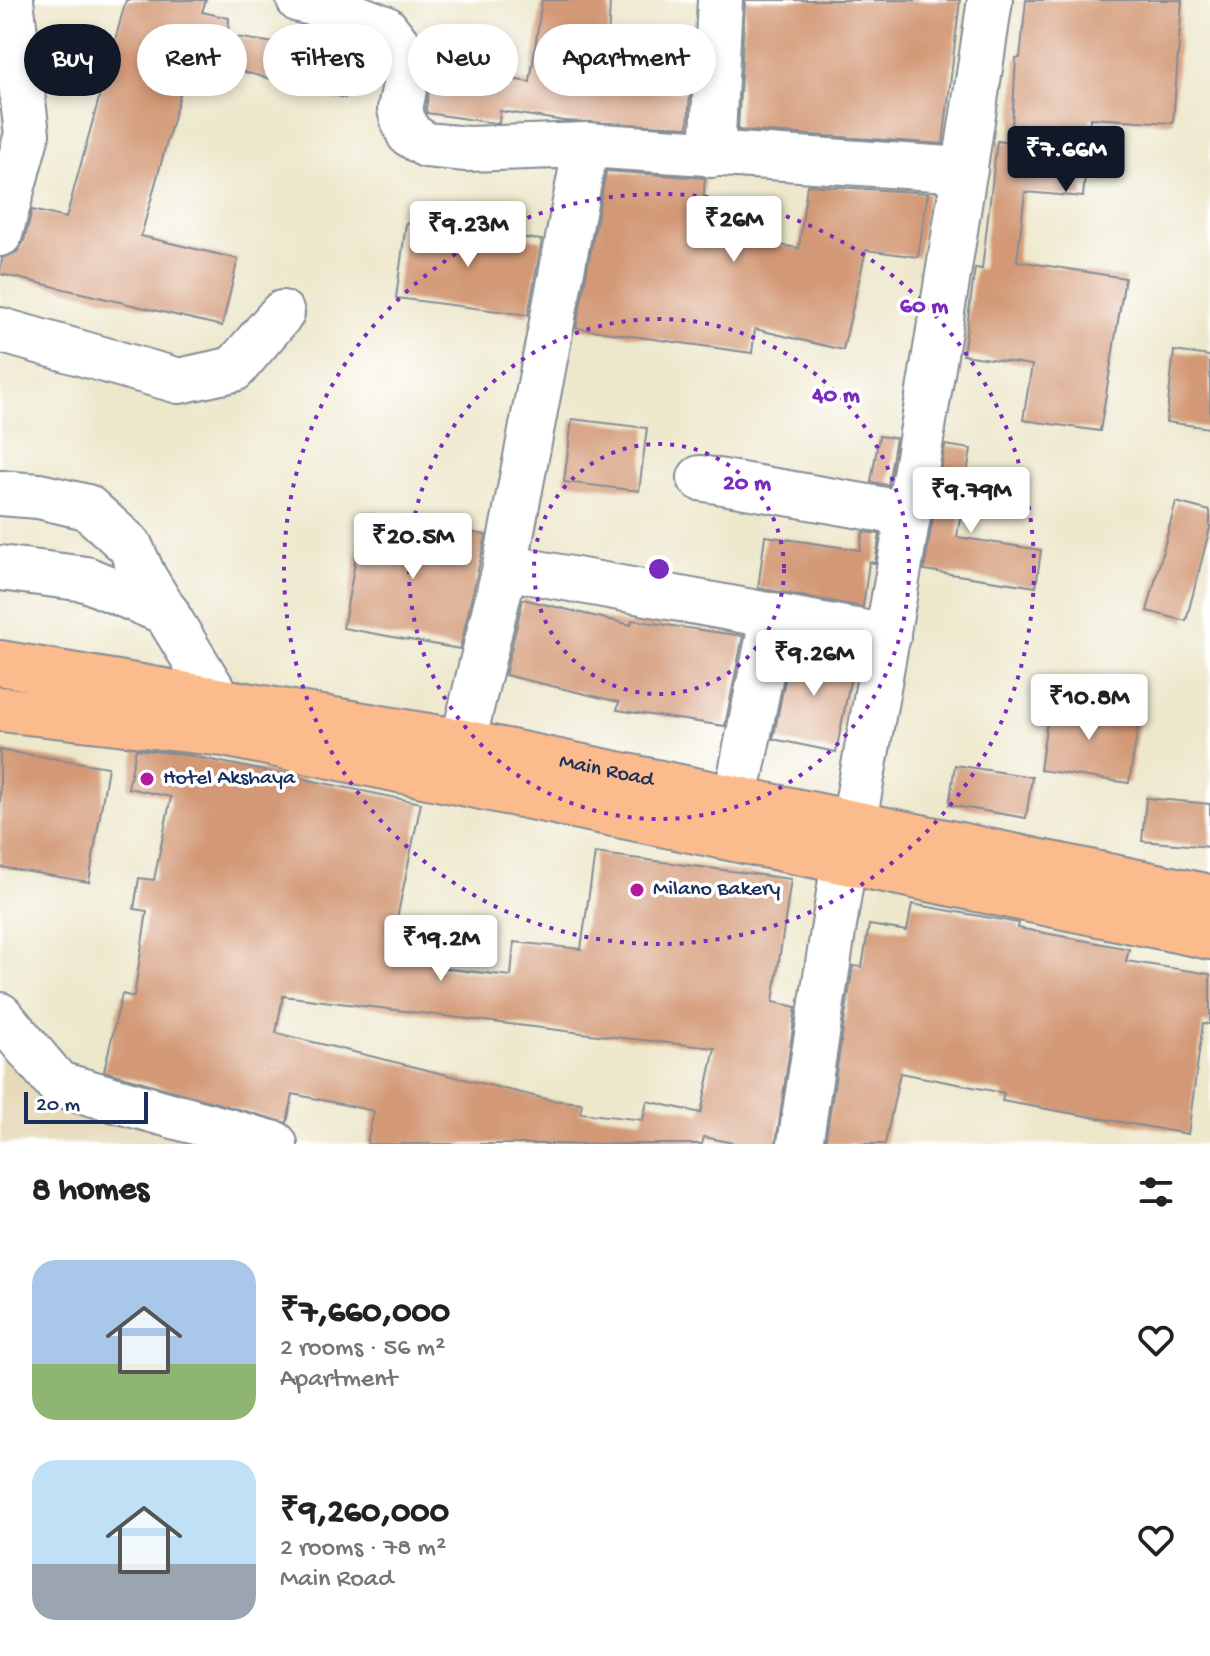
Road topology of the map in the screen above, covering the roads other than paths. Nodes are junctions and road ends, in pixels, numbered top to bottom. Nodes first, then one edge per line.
1 (11, 0) edge
2 (299, 0) edge
3 (720, 0) edge
4 (990, 0) edge
5 (586, 145) junction
6 (712, 155) junction
7 (965, 170) junction
8 (0, 234) edge
9 (282, 313) dead end
10 (0, 330) edge
11 (700, 478) dead end
12 (0, 493) edge
13 (908, 514) junction
14 (505, 567) junction
15 (0, 568) edge
16 (167, 613) junction
17 (773, 615) junction
18 (888, 637) junction
19 (0, 663) edge
20 (219, 700) junction
21 (0, 709) edge
22 (463, 742) junction
23 (736, 797) junction
24 (849, 841) junction
25 (1210, 897) edge
26 (1210, 937) edge
27 (0, 1015) edge
28 (275, 1144) edge
29 (800, 1144) edge

1 - 8 street
2 - 5 street
3 - 6 street
4 - 7 street
5 - 6 street
5 - 14 street
6 - 7 street
7 - 13 street
9 - 10 street
11 - 13 street
12 - 16 street
13 - 18 street
14 - 17 street
14 - 22 street
15 - 16 street
16 - 20 street
17 - 18 street
17 - 23 street
18 - 24 street
19 - 20 main road, Main Road
20 - 22 main road, Main Road
21 - 24 main road, Main Road
22 - 23 main road, Main Road
23 - 24 main road, Main Road
24 - 25 main road, Main Road
24 - 26 main road, Main Road
24 - 29 street
27 - 28 street

